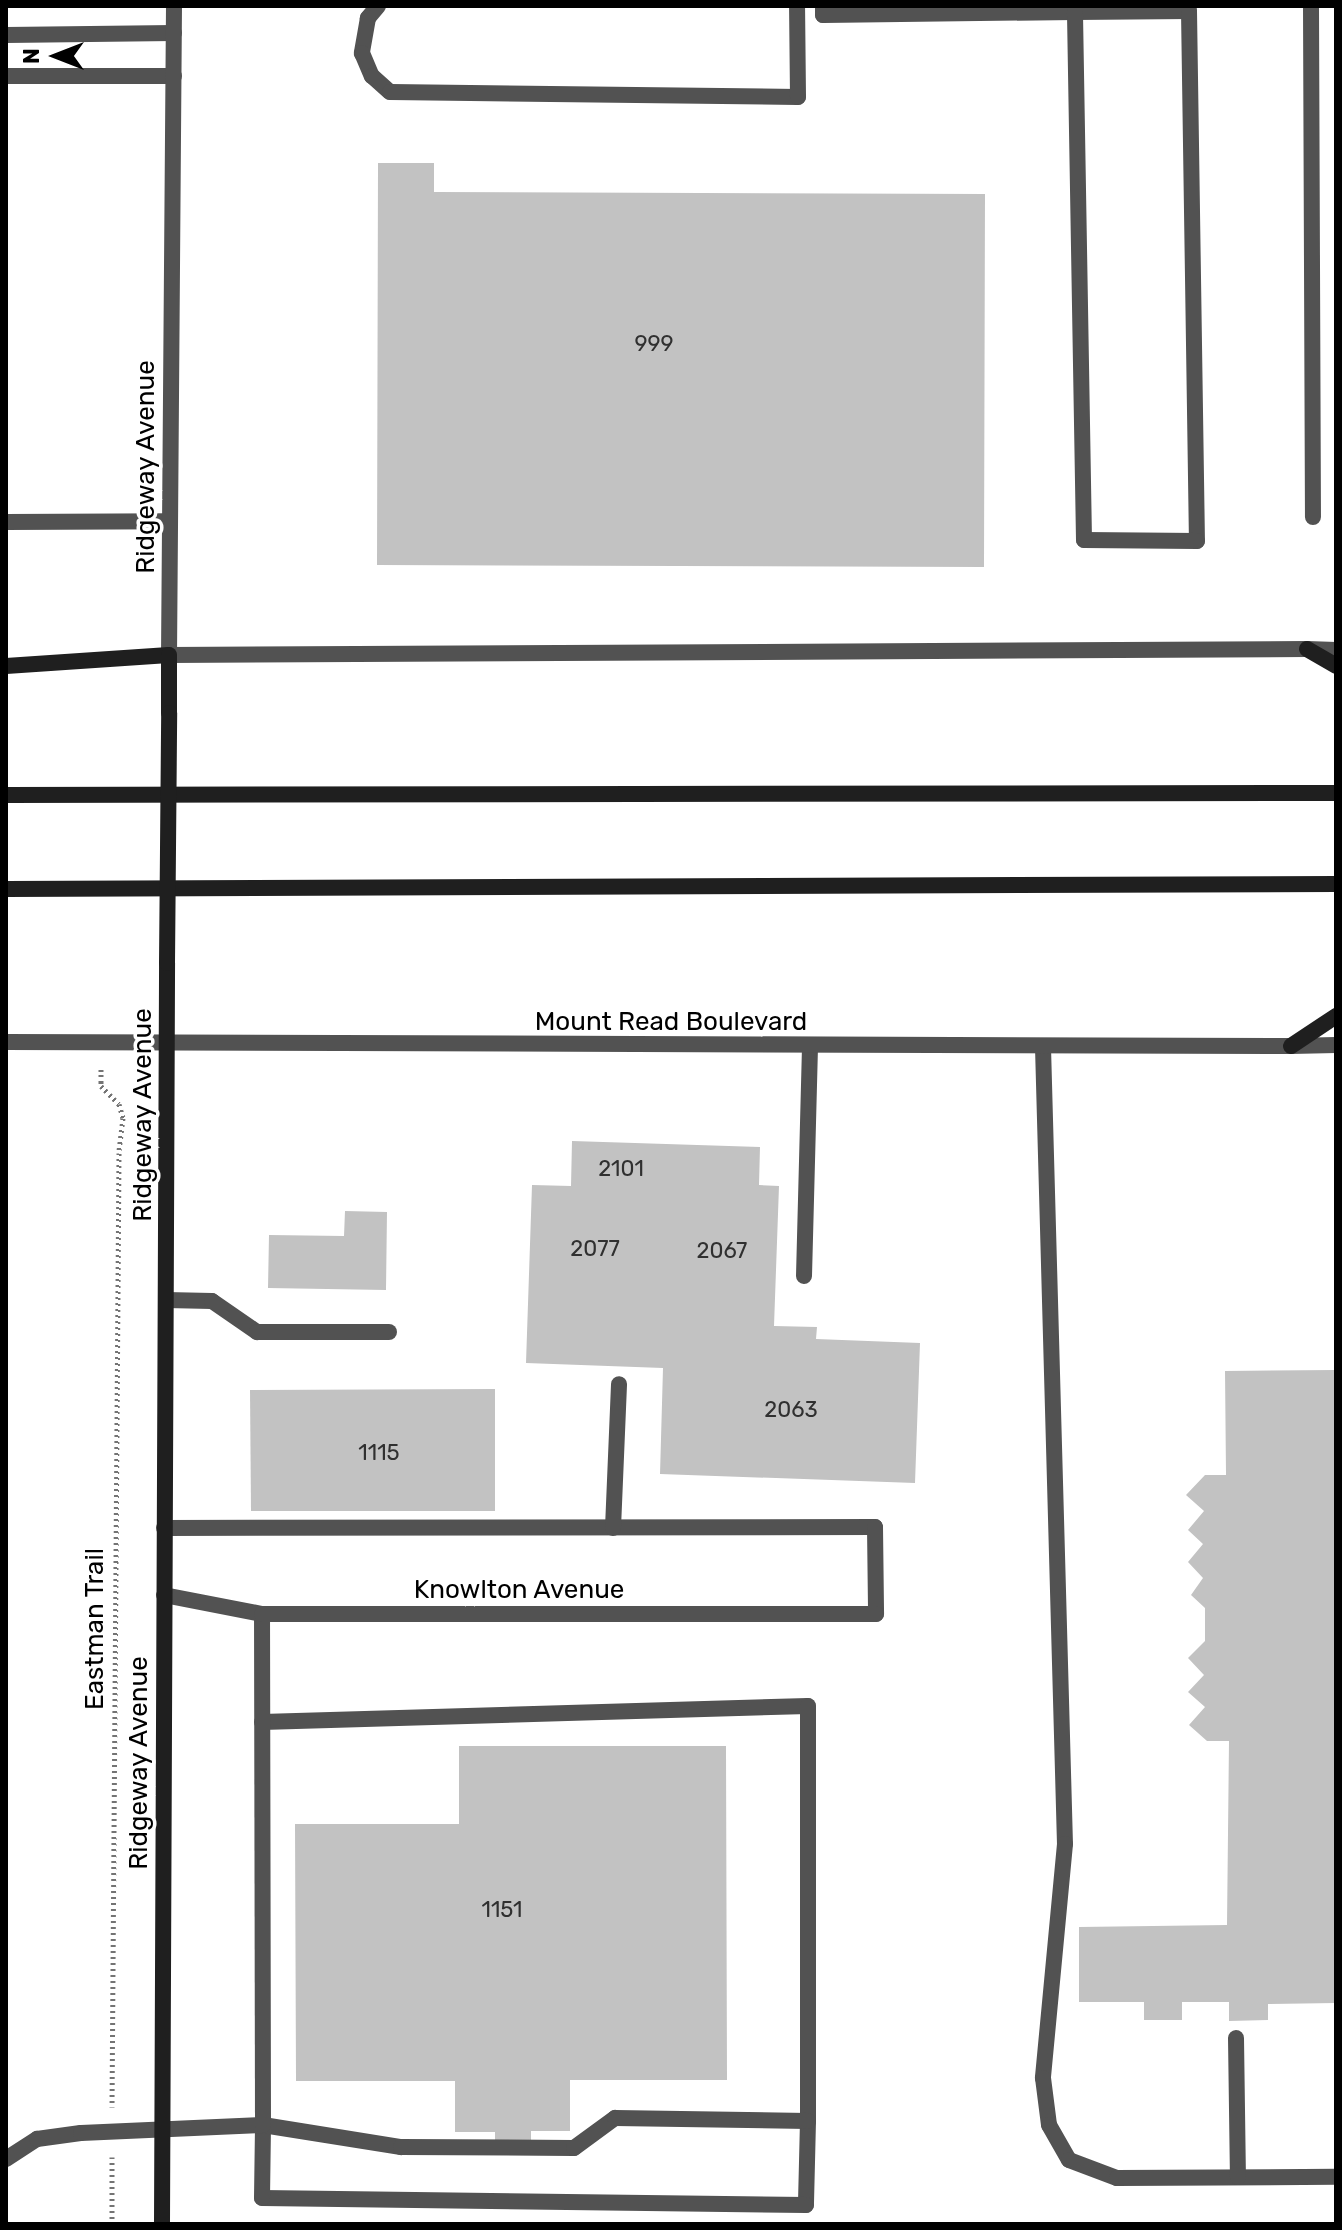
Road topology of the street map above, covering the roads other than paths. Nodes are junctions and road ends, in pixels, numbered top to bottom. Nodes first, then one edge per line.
1 (174, 6) edge
2 (378, 6) edge
3 (797, 6) edge
4 (823, 6) edge
5 (1311, 6) edge
6 (1075, 12) junction
7 (174, 33) junction
8 (6, 35) edge
9 (6, 76) edge
10 (174, 76) junction
11 (1313, 517) dead end
12 (170, 521) junction
13 (6, 522) edge
14 (1307, 649) junction
15 (1336, 650) edge
16 (169, 655) junction
17 (6, 666) edge
18 (1336, 666) edge
19 (1336, 793) edge
20 (6, 795) edge
21 (1336, 884) edge
22 (6, 889) edge
23 (1336, 1016) edge
24 (6, 1042) edge
25 (169, 1043) junction
26 (1336, 1045) edge
27 (1291, 1046) junction
28 (810, 1047) junction
29 (1043, 1047) junction
30 (804, 1276) dead end
31 (166, 1300) junction
32 (389, 1332) dead end
33 (619, 1384) dead end
34 (164, 1528) junction
35 (613, 1528) junction
36 (164, 1595) junction
37 (262, 1614) junction
38 (262, 1722) junction
39 (1236, 2038) dead end
40 (808, 2121) junction
41 (263, 2125) junction
42 (162, 2131) junction
43 (6, 2159) edge
44 (1238, 2177) junction
45 (1336, 2177) edge
46 (162, 2224) edge

1 - 7 street, Ridgeway Avenue
2 - 3 street
4 - 6 street
5 - 11 street
6 - 6 street
7 - 8 street
7 - 10 street, Ridgeway Avenue
9 - 10 street
10 - 12 street, Ridgeway Avenue
12 - 13 street
12 - 16 street, Ridgeway Avenue
14 - 15 street
14 - 16 street
14 - 18 main road
16 - 17 main road
16 - 25 main road, Ridgeway Avenue, bridge
19 - 20 main road
21 - 22 main road
23 - 27 main road
24 - 25 street, Mount Read Boulevard
25 - 28 street, Mount Read Boulevard
25 - 31 main road, Ridgeway Avenue
26 - 27 street, Mount Read Boulevard
27 - 29 street, Mount Read Boulevard
28 - 29 street, Mount Read Boulevard
28 - 30 street
29 - 44 street
31 - 32 street
31 - 34 main road, Ridgeway Avenue
33 - 35 street
34 - 35 street
34 - 36 main road, Ridgeway Avenue
35 - 37 street, Knowlton Avenue
36 - 37 street, Knowlton Avenue
36 - 42 main road, Ridgeway Avenue
37 - 38 street
38 - 40 street
38 - 41 street
39 - 44 street
40 - 41 street
40 - 41 street
41 - 42 street
42 - 43 street
42 - 46 main road, Ridgeway Avenue
44 - 45 street

